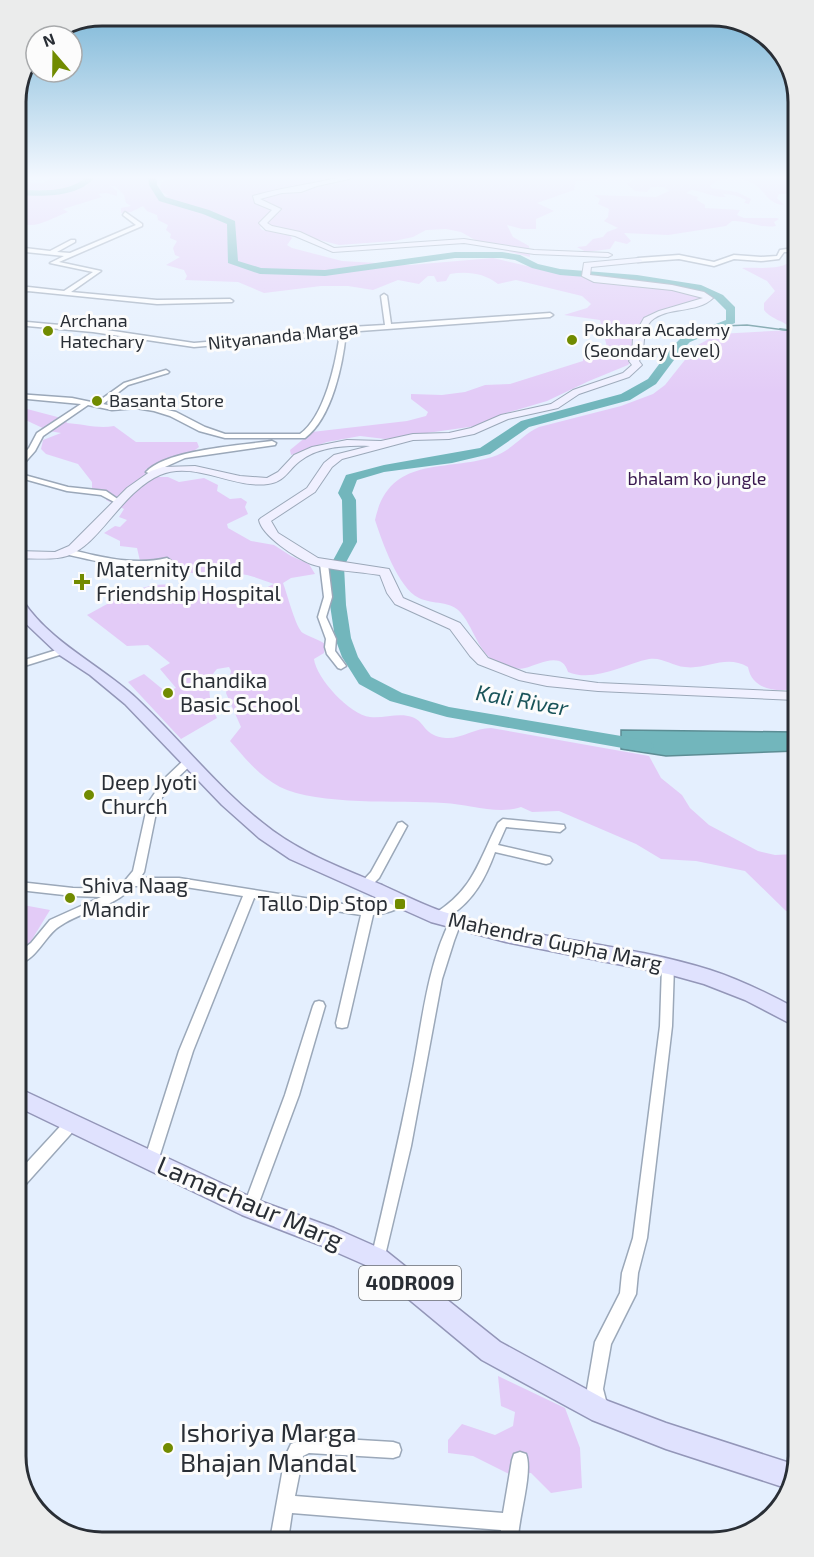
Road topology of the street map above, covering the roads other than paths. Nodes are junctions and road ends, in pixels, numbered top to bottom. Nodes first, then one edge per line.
1 (58, 249) edge
2 (87, 249) edge
3 (330, 249) edge
4 (353, 249) edge
5 (512, 249) edge
6 (26, 250) edge
7 (788, 250) edge
8 (52, 252) junction
9 (70, 256) junction
10 (638, 260) junction
11 (26, 290) edge
12 (64, 293) junction
13 (384, 296) dead end
14 (230, 301) dead end
15 (550, 315) dead end
16 (26, 324) edge
17 (388, 327) junction
18 (343, 330) junction
19 (166, 372) dead end
20 (26, 397) edge
21 (87, 403) junction
22 (97, 405) junction
23 (295, 437) junction
24 (380, 444) junction
25 (26, 456) edge
26 (154, 474) junction
27 (26, 478) edge
28 (117, 502) junction
29 (68, 552) junction
30 (26, 554) edge
31 (167, 561) dead end
32 (329, 565) junction
33 (26, 616) edge
34 (63, 651) junction
35 (26, 663) edge
36 (341, 666) dead end
37 (788, 696) edge
38 (188, 762) junction
39 (402, 826) dead end
40 (560, 828) dead end
41 (491, 847) junction
42 (546, 860) dead end
43 (129, 882) junction
44 (364, 886) junction
45 (26, 887) edge
46 (121, 893) junction
47 (250, 893) junction
48 (400, 902) junction
49 (368, 912) junction
50 (446, 920) junction
51 (26, 953) edge
52 (668, 966) junction
53 (319, 1006) dead end
54 (788, 1014) edge
55 (342, 1023) dead end
56 (26, 1101) edge
57 (72, 1123) junction
58 (151, 1161) junction
59 (26, 1173) edge
60 (250, 1208) junction
61 (378, 1259) junction
62 (601, 1410) junction
63 (393, 1450) dead end
64 (520, 1460) dead end
65 (786, 1475) edge
66 (286, 1503) junction
67 (509, 1530) edge
68 (281, 1531) edge

1 - 8 street
2 - 9 street
3 - 4 street
5 - 10 street
6 - 8 street
7 - 10 street
8 - 9 street
9 - 12 street
10 - 24 street
11 - 12 street
12 - 14 street
13 - 17 street
15 - 17 street, Nityananda Marga
16 - 18 street, Nityananda Marga
17 - 18 street, Nityananda Marga
18 - 23 street
19 - 22 street
20 - 21 street
21 - 22 street
21 - 25 street
22 - 23 street
23 - 26 street
24 - 26 street
24 - 32 street
26 - 28 street
27 - 28 street
28 - 29 street
29 - 30 street
29 - 31 street
32 - 36 street
32 - 37 street
33 - 34 main road, Mahendra Gupha Marg
34 - 35 street
34 - 38 main road, Mahendra Gupha Marg
38 - 43 street
38 - 44 main road, Mahendra Gupha Marg
39 - 44 street
40 - 41 street
41 - 42 street
41 - 50 street
43 - 46 street
43 - 47 street
44 - 48 main road, Mahendra Gupha Marg
45 - 46 street
46 - 51 street
47 - 49 street
47 - 58 street
48 - 49 street
48 - 50 main road, Mahendra Gupha Marg
49 - 55 street
50 - 52 main road, Mahendra Gupha Marg
50 - 61 street
52 - 54 main road, Mahendra Gupha Marg
52 - 62 street
53 - 60 street
56 - 57 main road, Lamachaur Marg / 40DR009
57 - 58 main road, Lamachaur Marg / 40DR009
57 - 59 street
58 - 60 main road, Lamachaur Marg / 40DR009
60 - 61 main road, Lamachaur Marg / 40DR009
61 - 62 main road, Lamachaur Marg / 40DR009
62 - 65 main road, Lamachaur Marg / 40DR009
63 - 66 street
64 - 67 street
66 - 67 street
66 - 68 street

